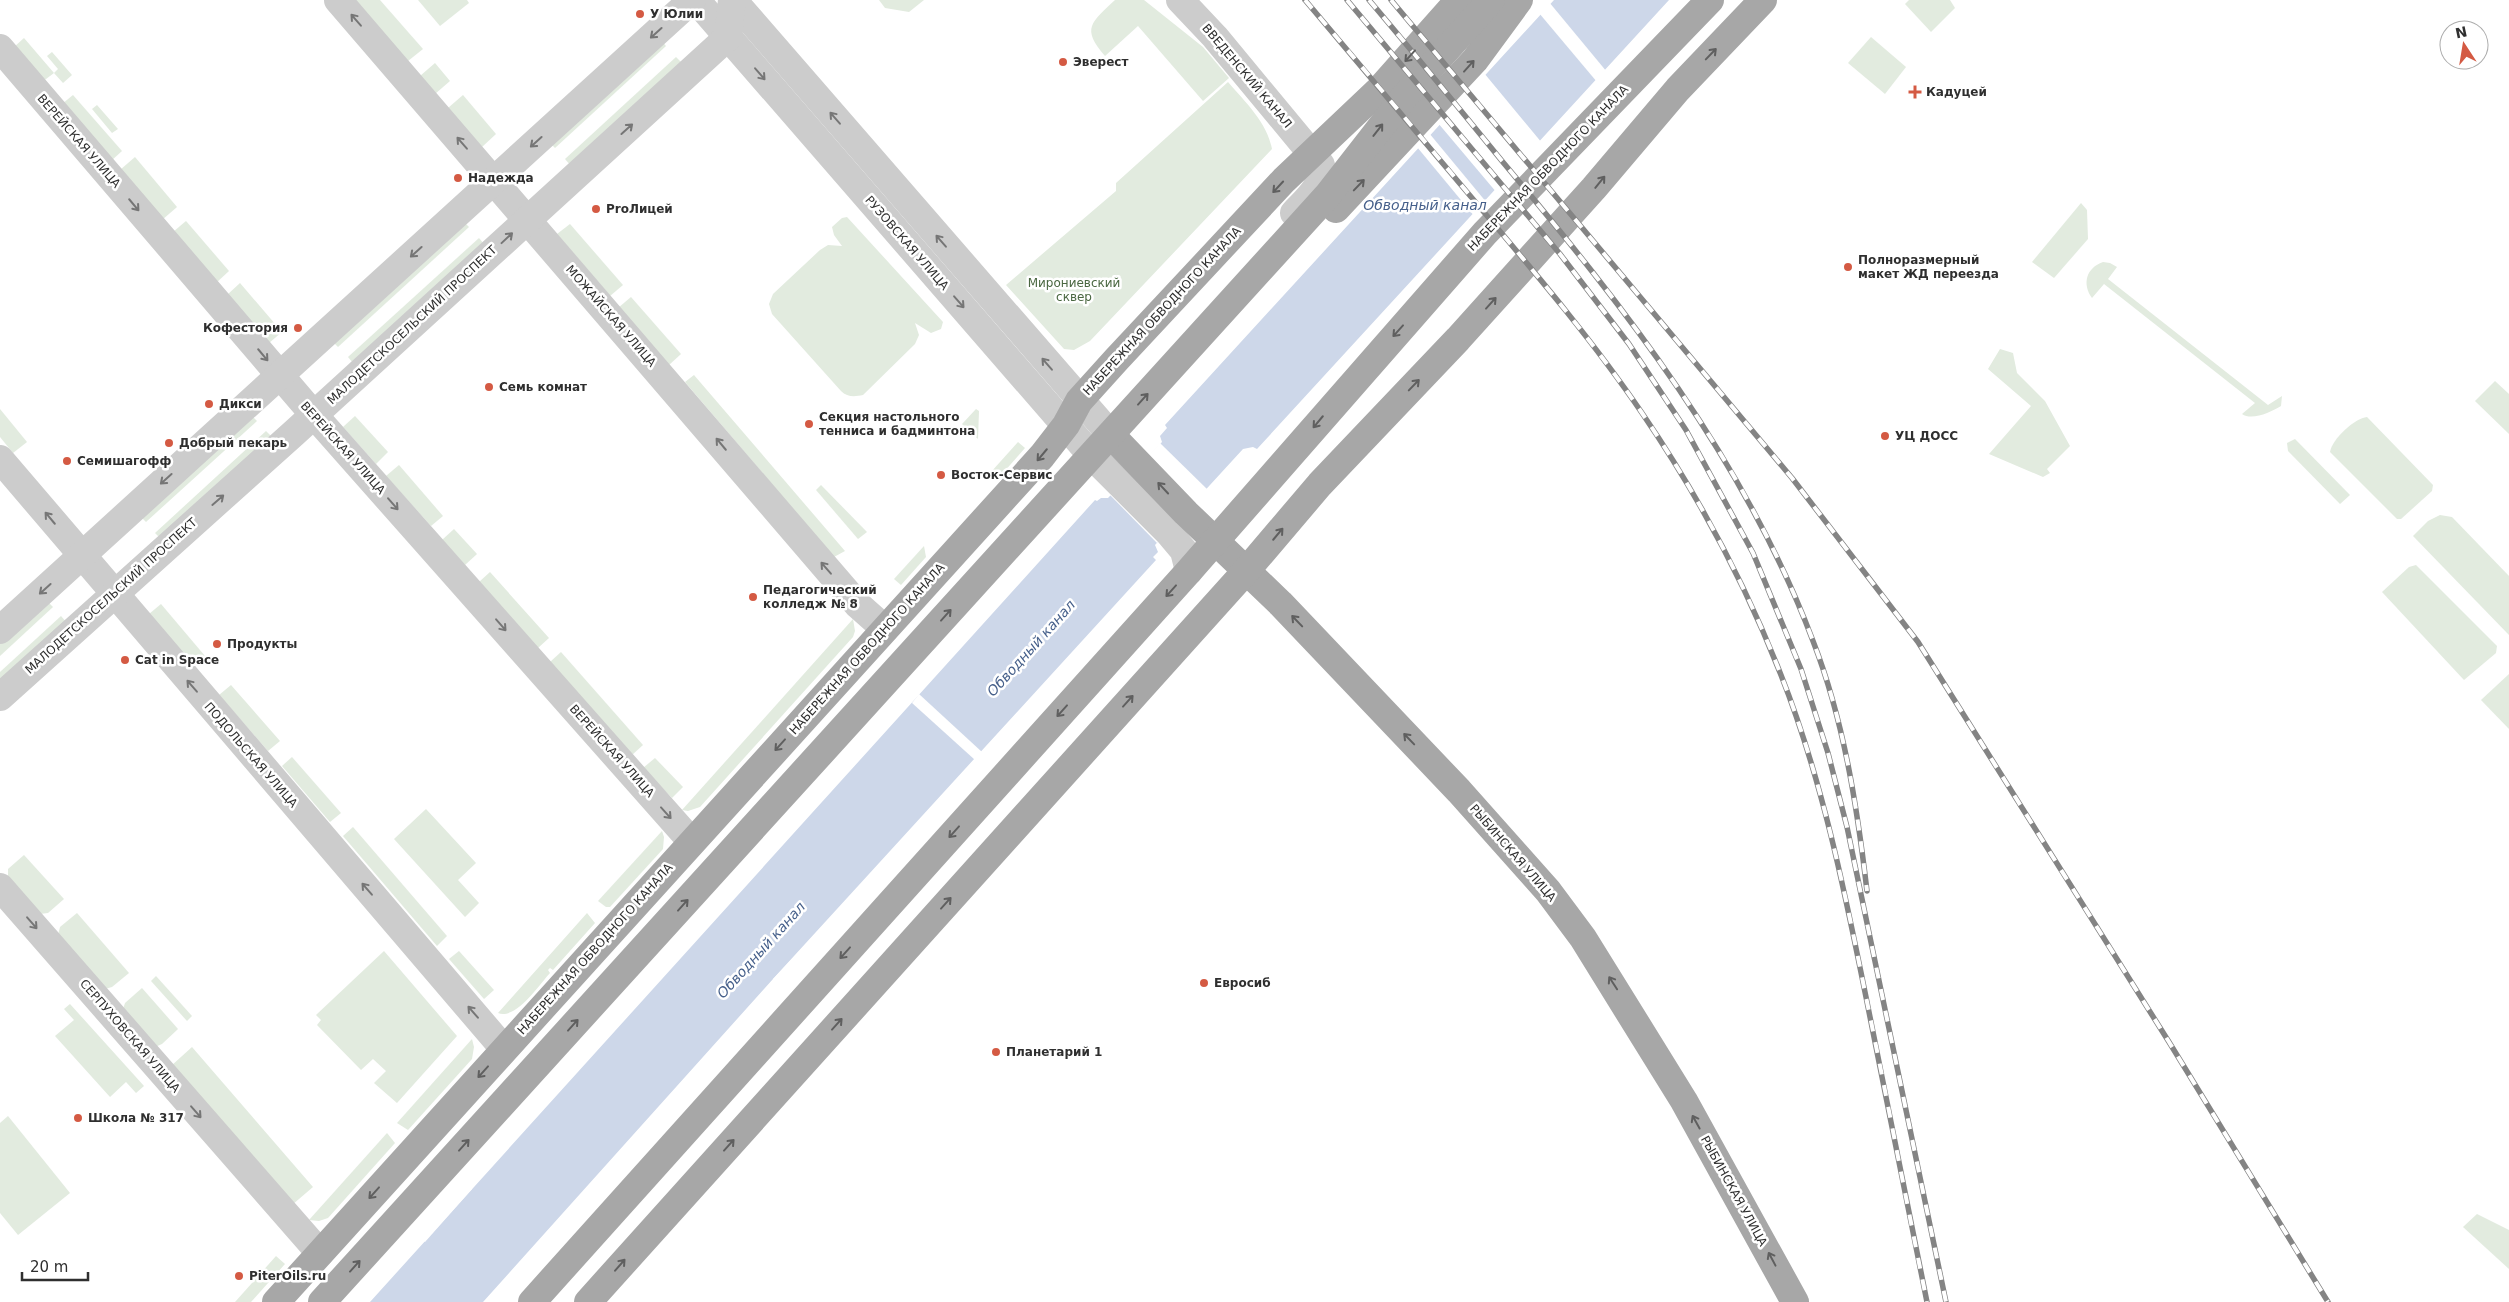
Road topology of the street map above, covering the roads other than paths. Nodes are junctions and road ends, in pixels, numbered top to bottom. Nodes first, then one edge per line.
1 (338, 0) edge
2 (692, 0) edge
3 (696, 0) edge
4 (733, 0) edge
5 (1180, 0) edge
6 (1459, 0) edge
7 (1491, 0) edge
8 (1519, 0) edge
9 (1710, 0) edge
10 (1763, 0) edge
11 (728, 37) junction
12 (0, 48) edge
13 (1313, 154) junction
14 (494, 180) junction
15 (527, 219) junction
16 (1256, 274) junction
17 (280, 375) junction
18 (1079, 401) junction
19 (314, 415) junction
20 (1066, 425) junction
21 (1111, 435) junction
22 (1092, 456) junction
23 (0, 459) edge
24 (1215, 541) junction
25 (81, 556) junction
26 (1189, 571) junction
27 (1246, 571) junction
28 (114, 594) junction
29 (885, 629) junction
30 (0, 630) edge
31 (0, 697) edge
32 (692, 842) junction
33 (0, 887) edge
34 (504, 1049) junction
35 (320, 1253) junction
36 (276, 1302) edge
37 (322, 1302) edge
38 (532, 1302) edge
39 (588, 1302) edge
40 (1795, 1302) edge

14 -> 1 street, МОЖАЙСКАЯ УЛИЦА
2 -> 14 street
3 - 11 street, РУЗОВСКАЯ УЛИЦА
4 - 11 street
18 -> 4 street
5 - 13 street, ВВЕДЕНСКИЙ КАНАЛ
6 -> 13 main road, НАБЕРЕЖНАЯ ОБВОДНОГО КАНАЛА
16 -> 7 main road
16 -> 8 main road
9 -> 24 main road, НАБЕРЕЖНАЯ ОБВОДНОГО КАНАЛА
27 -> 10 main road
15 -> 11 street, МАЛОДЕТСКОСЕЛЬСКИЙ ПРОСПЕКТ
11 -> 20 street, РУЗОВСКАЯ УЛИЦА
12 -> 17 street, ВЕРЕЙСКАЯ УЛИЦА
13 - 16 street, ВВЕДЕНСКИЙ КАНАЛ
13 -> 18 main road, НАБЕРЕЖНАЯ ОБВОДНОГО КАНАЛА
14 - 15 street, МОЖАЙСКАЯ УЛИЦА
14 -> 17 street
19 -> 15 street, МАЛОДЕТСКОСЕЛЬСКИЙ ПРОСПЕКТ
29 -> 15 street, МОЖАЙСКАЯ УЛИЦА
21 -> 16 main road
17 - 19 street, ВЕРЕЙСКАЯ УЛИЦА
17 -> 25 street
18 - 20 main road, НАБЕРЕЖНАЯ ОБВОДНОГО КАНАЛА
18 - 21 street
28 -> 19 street, МАЛОДЕТСКОСЕЛЬСКИЙ ПРОСПЕКТ
19 -> 32 street, ВЕРЕЙСКАЯ УЛИЦА
20 - 22 street, РУЗОВСКАЯ УЛИЦА
20 -> 29 main road, НАБЕРЕЖНАЯ ОБВОДНОГО КАНАЛА
21 - 22 main road
24 -> 21 main road, РЫБИНСКАЯ УЛИЦА
22 - 26 street, РУЗОВСКАЯ УЛИЦА
37 -> 22 main road
25 -> 23 street, ПОДОЛЬСКАЯ УЛИЦА
24 - 26 main road, НАБЕРЕЖНАЯ ОБВОДНОГО КАНАЛА
24 - 27 main road, РЫБИНСКАЯ УЛИЦА
25 - 28 street, ПОДОЛЬСКАЯ УЛИЦА
25 -> 30 street
26 -> 38 main road, НАБЕРЕЖНАЯ ОБВОДНОГО КАНАЛА
39 -> 27 main road
40 -> 27 main road, РЫБИНСКАЯ УЛИЦА
28 - 31 street, МАЛОДЕТСКОСЕЛЬСКИЙ ПРОСПЕКТ
34 -> 28 street, ПОДОЛЬСКАЯ УЛИЦА
29 -> 32 main road, НАБЕРЕЖНАЯ ОБВОДНОГО КАНАЛА
32 - 34 main road, НАБЕРЕЖНАЯ ОБВОДНОГО КАНАЛА
33 -> 35 street, СЕРПУХОВСКАЯ УЛИЦА
34 -> 35 main road, НАБЕРЕЖНАЯ ОБВОДНОГО КАНАЛА
35 - 36 main road, НАБЕРЕЖНАЯ ОБВОДНОГО КАНАЛА

